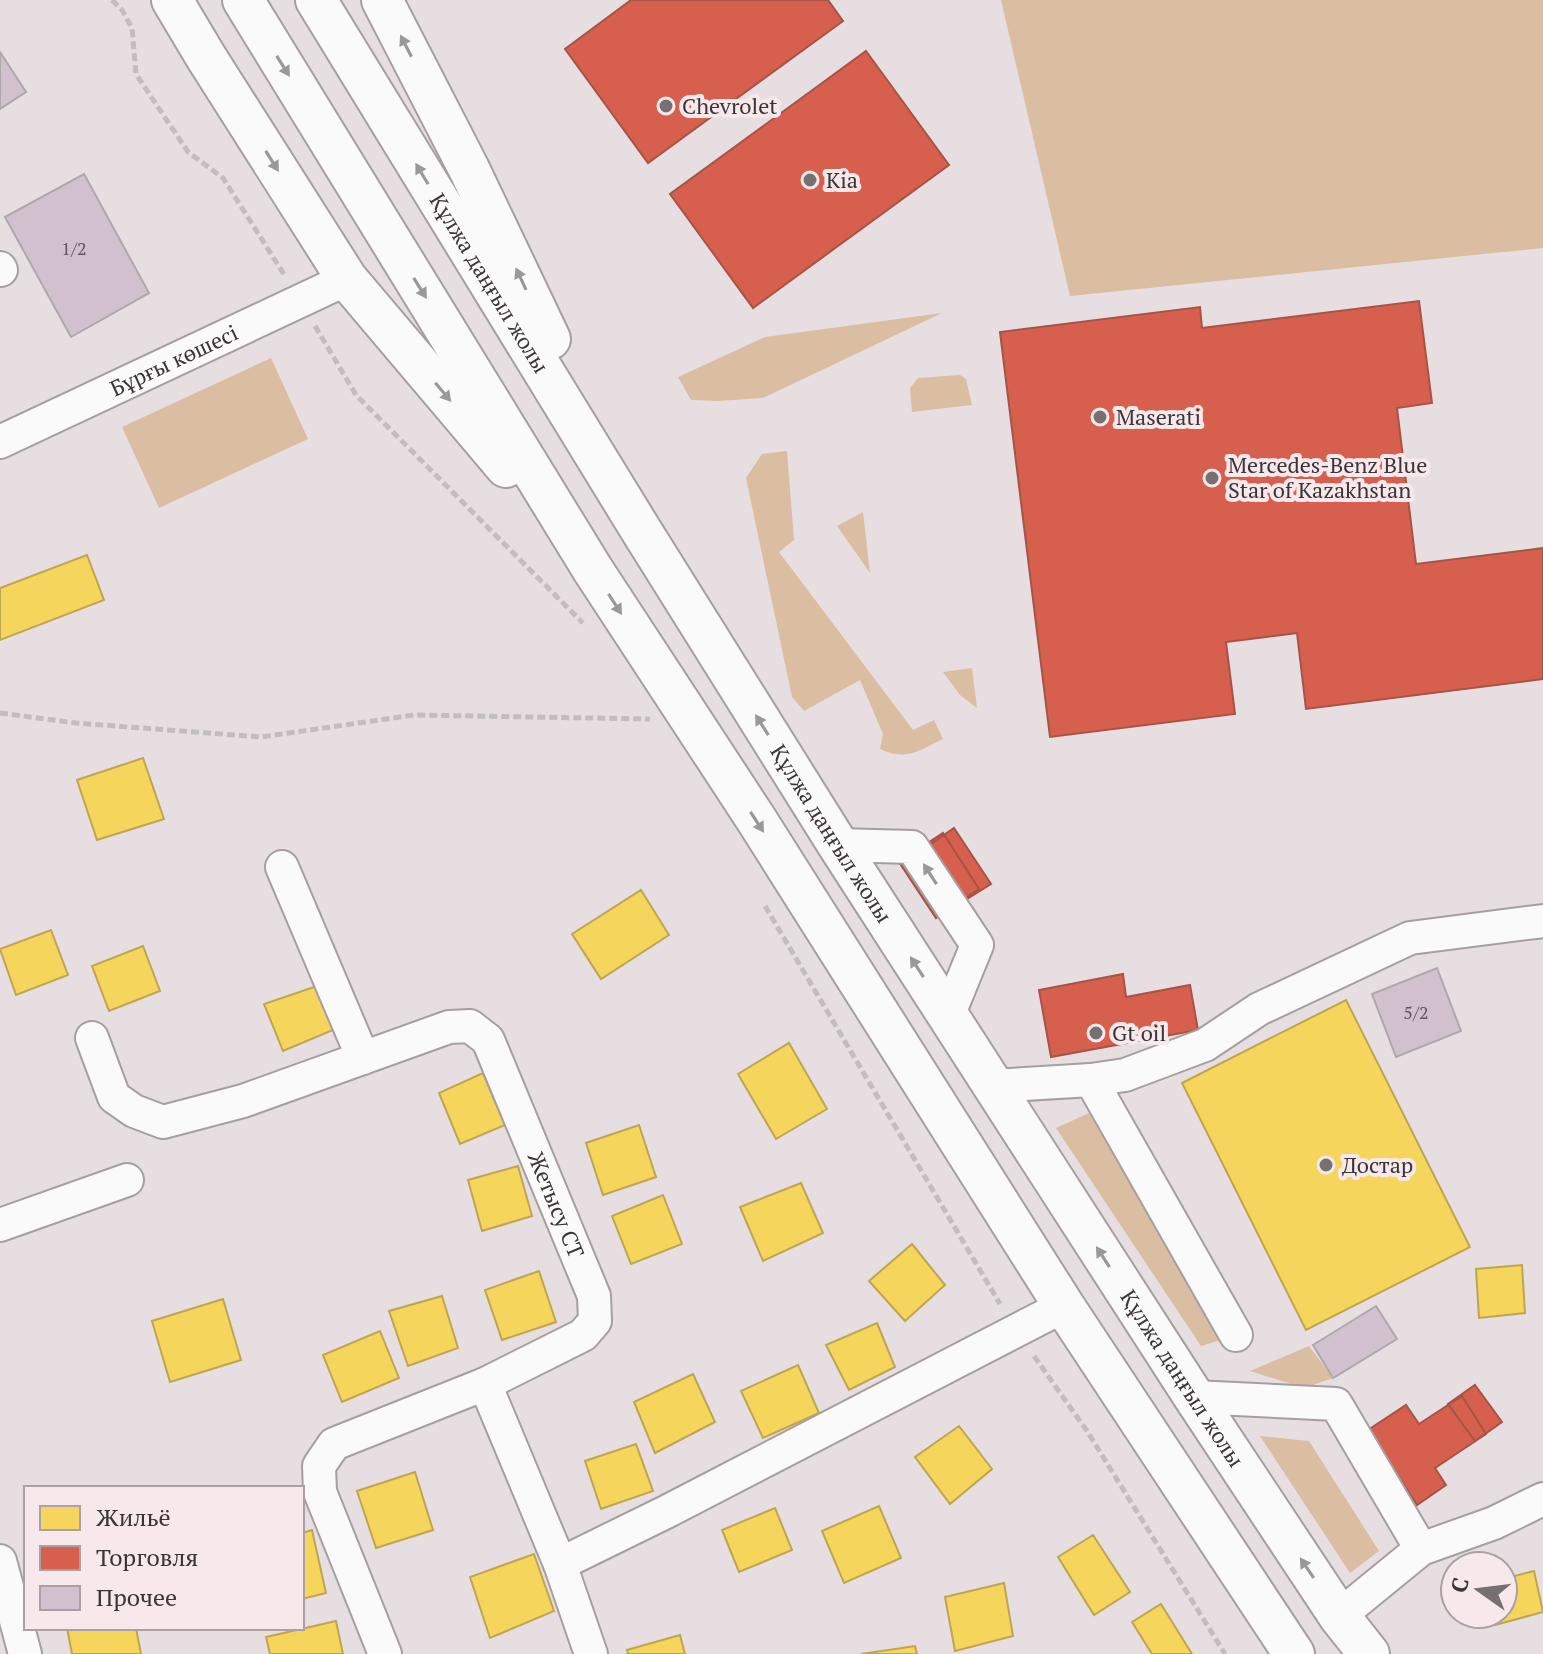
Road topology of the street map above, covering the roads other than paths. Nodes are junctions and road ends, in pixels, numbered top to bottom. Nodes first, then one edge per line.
1 (172, 0) edge
2 (243, 0) edge
3 (316, 0) edge
4 (382, 0) edge
5 (347, 279) junction
6 (0, 442) edge
7 (639, 527) junction
8 (593, 570) junction
9 (838, 845) junction
10 (282, 867) dead end
11 (1543, 921) edge
12 (948, 1016) junction
13 (92, 1038) dead end
14 (363, 1058) junction
15 (1091, 1080) junction
16 (993, 1086) junction
17 (127, 1180) dead end
18 (0, 1225) edge
19 (1064, 1306) junction
20 (1236, 1335) dead end
21 (485, 1384) junction
22 (1194, 1397) junction
23 (1543, 1499) edge
24 (1421, 1549) junction
25 (0, 1561) edge
26 (560, 1564) junction
27 (1339, 1616) junction
28 (25, 1654) edge
29 (385, 1654) edge
30 (591, 1654) edge
31 (1294, 1654) edge
32 (1369, 1654) edge

1 -> 5 main road
2 -> 8 main road
7 -> 3 main road, Құлжа даңғыл жолы
7 -> 4 main road
5 - 6 street, Бұрғы көшесі
5 -> 8 main road
9 -> 7 main road, Құлжа даңғыл жолы
8 -> 19 main road
12 -> 9 main road, Құлжа даңғыл жолы
12 -> 9 street
10 - 14 street
11 - 15 street
12 - 16 main road, Құлжа даңғыл жолы
13 - 14 street, Жетысу СТ
14 - 21 street, Жетысу СТ
15 - 16 street
15 - 20 street
22 -> 16 main road, Құлжа даңғыл жолы
17 - 18 street
19 - 26 street
19 - 31 main road
21 - 26 street
21 - 29 street, Жетысу СТ
22 - 24 street
27 -> 22 main road, Құлжа даңғыл жолы
23 - 24 street
24 - 27 street
25 - 28 street
26 - 30 street
27 - 32 main road, Құлжа даңғыл жолы

